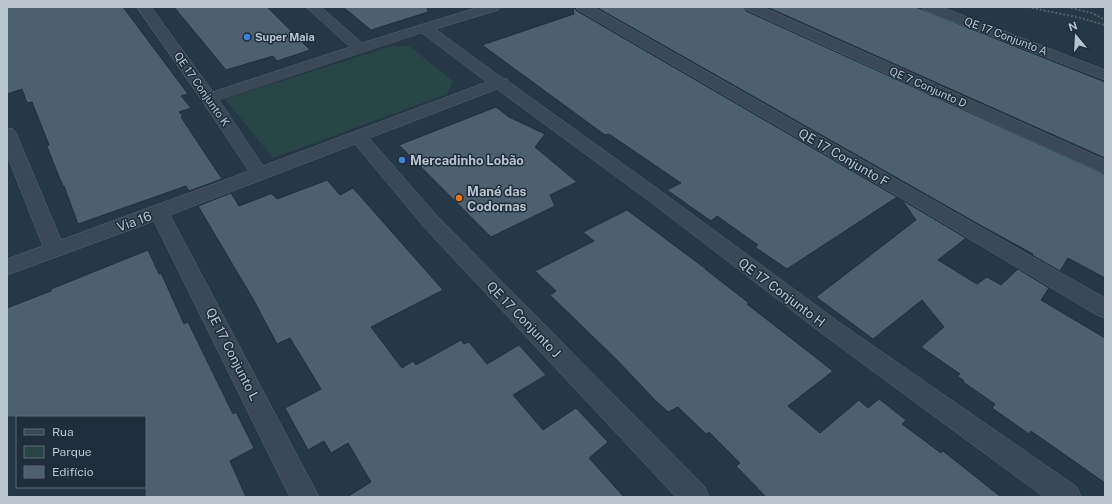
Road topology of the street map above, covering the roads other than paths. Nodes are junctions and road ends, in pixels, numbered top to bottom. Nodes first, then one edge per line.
1 (144, 7) edge
2 (313, 7) edge
3 (492, 7) edge
4 (583, 7) edge
5 (752, 7) edge
6 (929, 7) edge
7 (425, 28) junction
8 (360, 48) junction
9 (1105, 74) edge
10 (501, 82) junction
11 (209, 98) junction
12 (7, 133) edge
13 (358, 136) junction
14 (1105, 167) edge
15 (259, 173) junction
16 (159, 212) junction
17 (54, 249) junction
18 (7, 267) edge
19 (1105, 309) edge
20 (305, 497) edge
21 (695, 497) edge
22 (1067, 497) edge

1 - 11 street, QE 17 Conjunto K
2 - 8 street
3 - 7 street
4 - 19 street, QE 17 Conjunto F
5 - 14 street, QE 7 Conjunto D
6 - 9 street, QE 17 Conjunto A
7 - 8 street
7 - 10 street, QE 17 Conjunto H
8 - 11 street
10 - 13 street, Via 16
10 - 22 street, QE 17 Conjunto H
11 - 15 street, QE 17 Conjunto K
12 - 17 street
13 - 15 street, Via 16
13 - 21 street, QE 17 Conjunto J
15 - 16 street, Via 16
16 - 17 street, Via 16
16 - 20 street, QE 17 Conjunto L
17 - 18 street, Via 16

